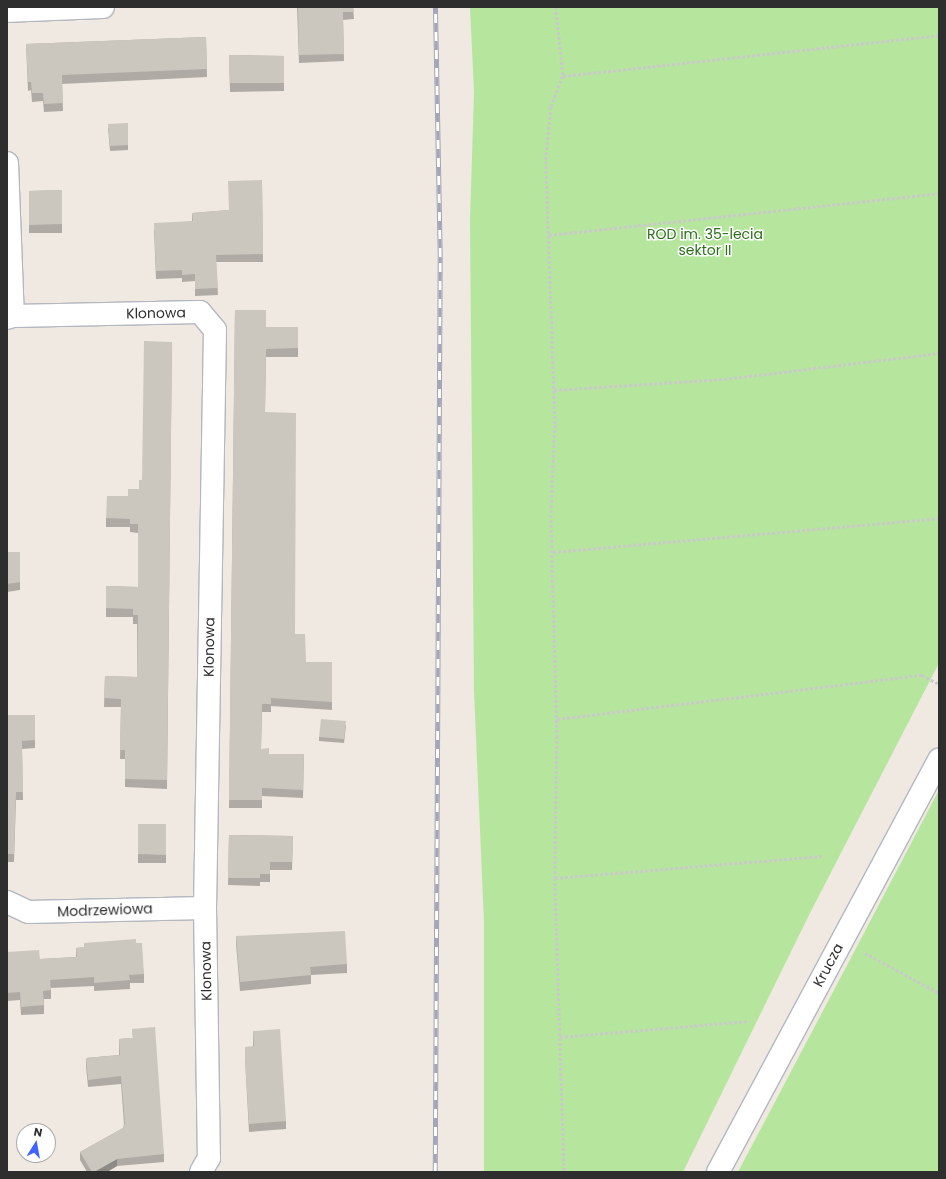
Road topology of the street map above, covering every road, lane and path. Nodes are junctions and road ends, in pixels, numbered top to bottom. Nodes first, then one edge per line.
1 (104, 7) edge
2 (556, 7) edge
3 (7, 11) edge
4 (939, 35) edge
5 (564, 76) junction
6 (7, 163) edge
7 (939, 194) edge
8 (549, 235) junction
9 (10, 317) edge
10 (939, 353) edge
11 (554, 390) junction
12 (939, 518) edge
13 (553, 552) junction
14 (939, 684) edge
15 (557, 719) junction
16 (939, 758) edge
17 (822, 856) dead end
18 (555, 878) junction
19 (7, 902) edge
20 (205, 908) junction
21 (865, 953) dead end
22 (939, 993) edge
23 (749, 1021) dead end
24 (560, 1037) junction
25 (201, 1172) edge
26 (564, 1172) edge
27 (718, 1172) edge

1 - 3 street
2 - 5 path
4 - 5 path
5 - 8 path
6 - 9 street
7 - 8 path
8 - 11 path
9 - 20 street, Klonowa
10 - 11 path
11 - 13 path
12 - 13 path
13 - 15 path
14 - 15 path
15 - 18 path
16 - 27 street, Krucza
17 - 18 path
18 - 24 path
19 - 20 street, Modrzewiowa
20 - 25 street, Klonowa
21 - 22 path
23 - 24 path
24 - 26 path

